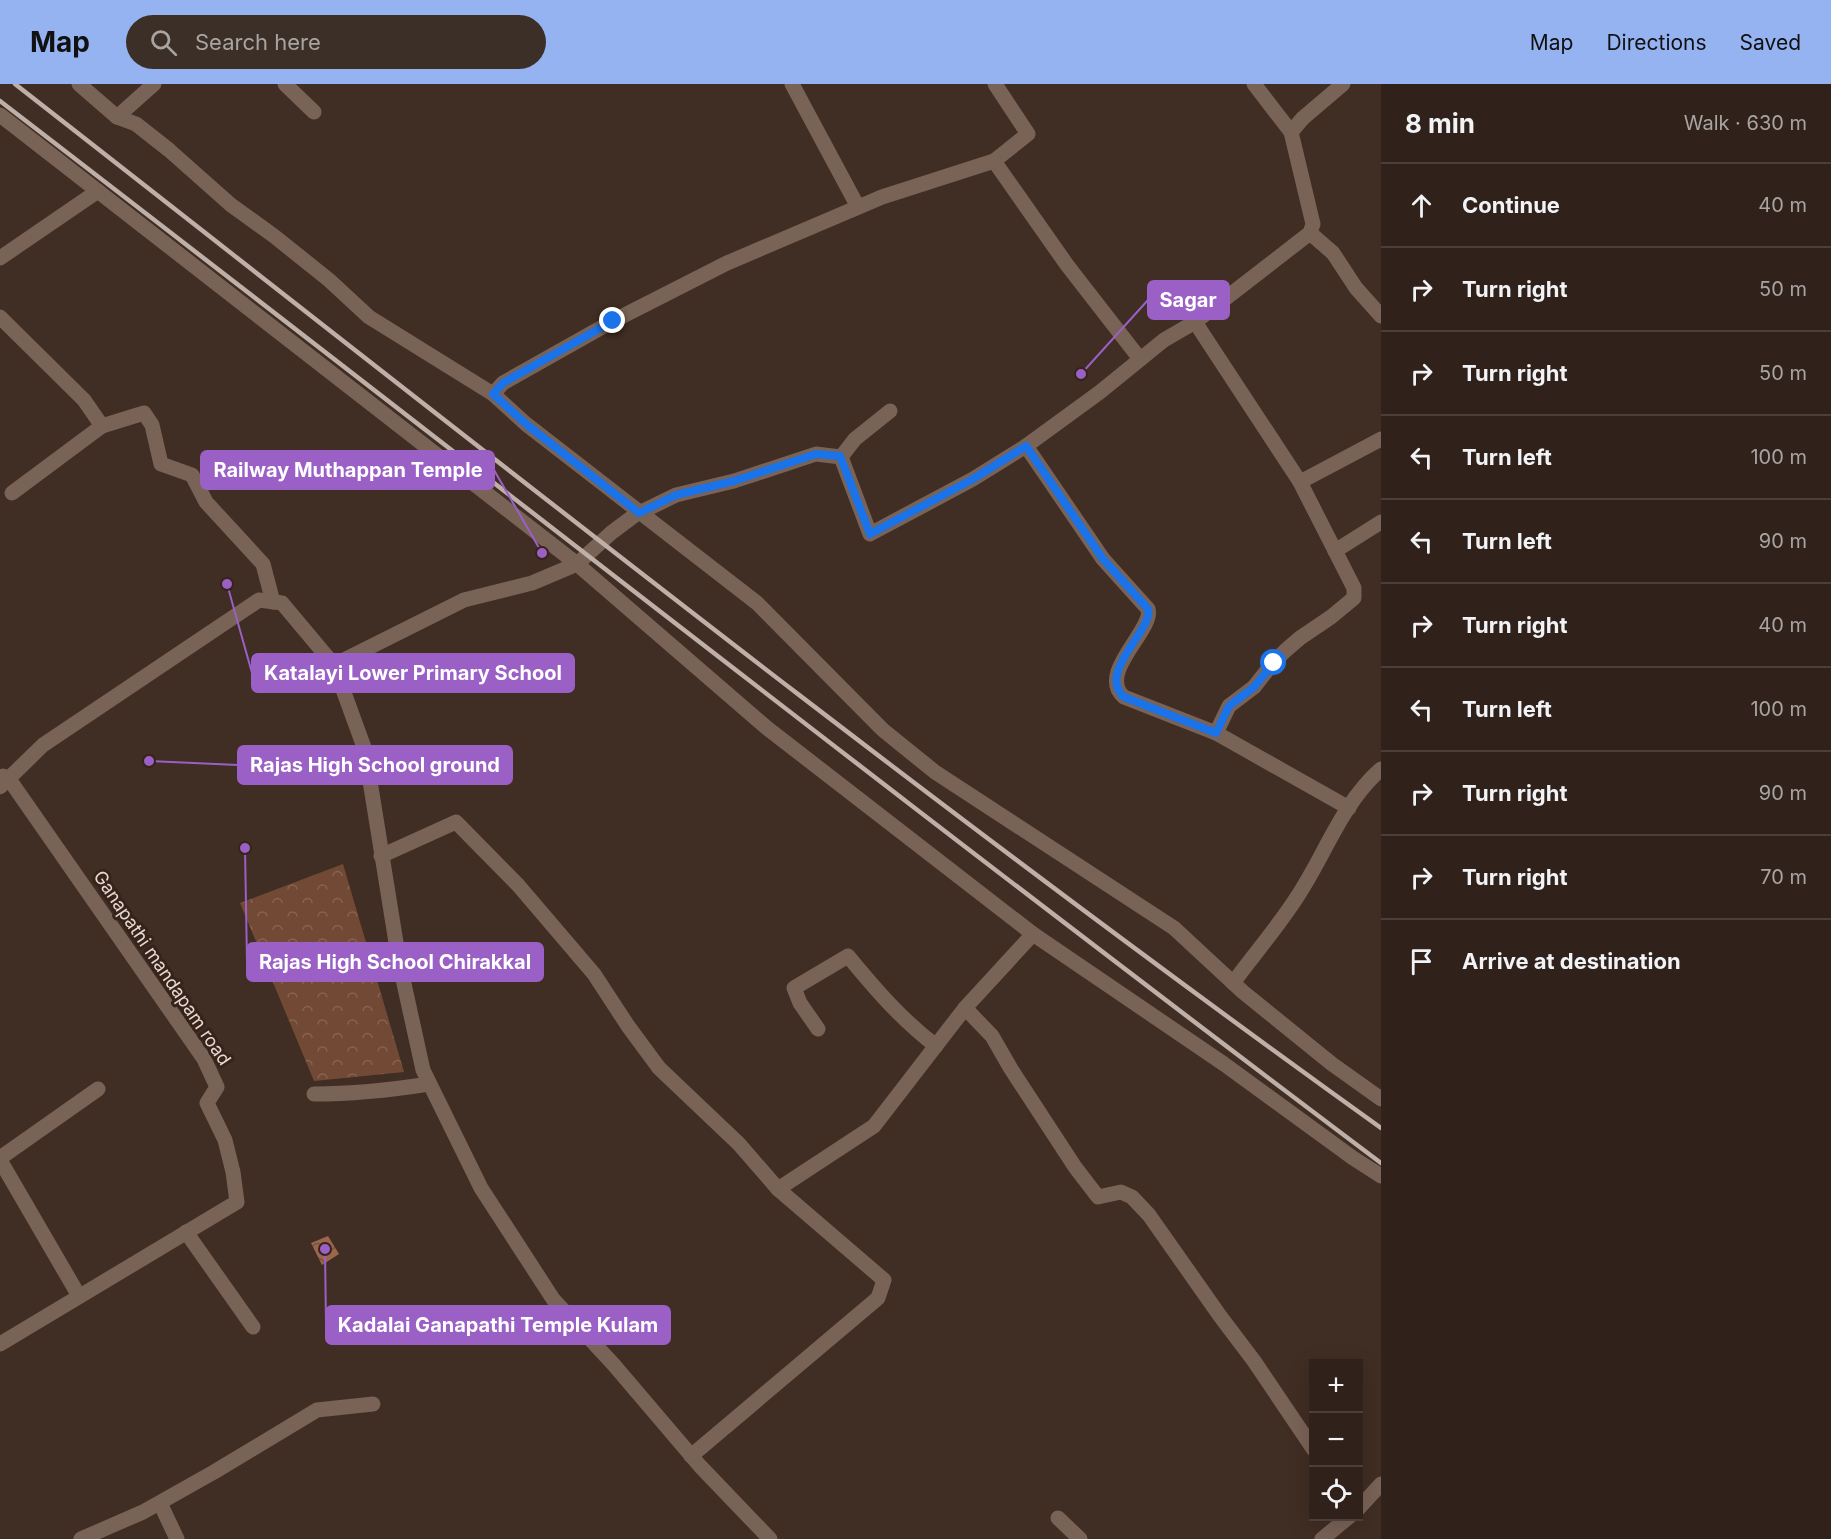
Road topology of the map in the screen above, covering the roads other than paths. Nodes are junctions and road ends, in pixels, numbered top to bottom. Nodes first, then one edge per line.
1 (80, 84) edge
2 (154, 84) edge
3 (285, 84) edge
4 (792, 84) edge
5 (995, 84) edge
6 (1254, 84) edge
7 (1343, 84) edge
8 (314, 111) dead end
9 (0, 115) edge
10 (117, 117) junction
11 (1291, 132) junction
12 (994, 160) junction
13 (99, 190) junction
14 (858, 207) junction
15 (1310, 233) junction
16 (0, 258) edge
17 (1381, 316) edge
18 (0, 317) edge
19 (1195, 322) junction
20 (1140, 358) junction
21 (493, 394) junction
22 (890, 411) dead end
23 (102, 426) junction
24 (1381, 439) edge
25 (1026, 446) junction
26 (840, 456) junction
27 (1300, 482) junction
28 (12, 493) dead end
29 (639, 513) junction
30 (1381, 522) edge
31 (1335, 551) junction
32 (577, 564) junction
33 (273, 602) junction
34 (334, 665) junction
35 (1216, 733) junction
36 (1381, 769) edge
37 (3, 780) edge
38 (1349, 808) junction
39 (381, 856) junction
40 (1033, 934) junction
41 (1233, 983) junction
42 (965, 1008) junction
43 (818, 1029) dead end
44 (936, 1046) junction
45 (429, 1084) junction
46 (98, 1089) dead end
47 (314, 1094) dead end
48 (1381, 1099) edge
49 (0, 1159) edge
50 (1381, 1176) edge
51 (778, 1189) junction
52 (186, 1232) junction
53 (79, 1296) junction
54 (253, 1326) dead end
55 (0, 1344) edge
56 (373, 1404) dead end
57 (1309, 1442) edge
58 (692, 1456) junction
59 (1379, 1491) edge
60 (160, 1503) junction
61 (1363, 1505) edge
62 (1058, 1518) dead end
63 (1344, 1521) edge
64 (81, 1539) edge
65 (177, 1539) edge
66 (770, 1539) edge
67 (1080, 1539) edge
68 (1322, 1539) edge

1 - 10 street
2 - 10 street
3 - 8 street
4 - 14 street
5 - 12 street
6 - 11 street
7 - 11 street
9 - 13 street
10 - 21 street
11 - 15 street
12 - 14 street
12 - 20 street
13 - 16 street
13 - 32 street
14 - 21 street
15 - 17 street
15 - 19 street
18 - 23 street
19 - 20 street
19 - 27 street
20 - 25 street
21 - 29 street
22 - 26 street
23 - 28 street
23 - 33 street
24 - 27 street
25 - 26 street
25 - 35 street
26 - 29 street
27 - 31 street
29 - 32 street
29 - 41 street
30 - 31 street
31 - 35 street
32 - 34 street
32 - 40 street
33 - 34 street
33 - 37 street
34 - 39 street
35 - 38 street
36 - 38 street
37 - 52 street, Ganapathi mandapam road
38 - 41 street
39 - 45 street
39 - 51 street
40 - 42 street
40 - 50 street
41 - 48 street
42 - 44 street
42 - 57 street
43 - 44 street
44 - 51 street
45 - 47 street
45 - 58 street
46 - 49 street
49 - 53 street
51 - 58 street
52 - 53 street, Ganapathi mandapam road
52 - 54 street
53 - 55 street, Ganapathi mandapam road
56 - 60 street
58 - 66 street
59 - 61 street
60 - 64 street
60 - 65 street
62 - 67 street
63 - 68 street

